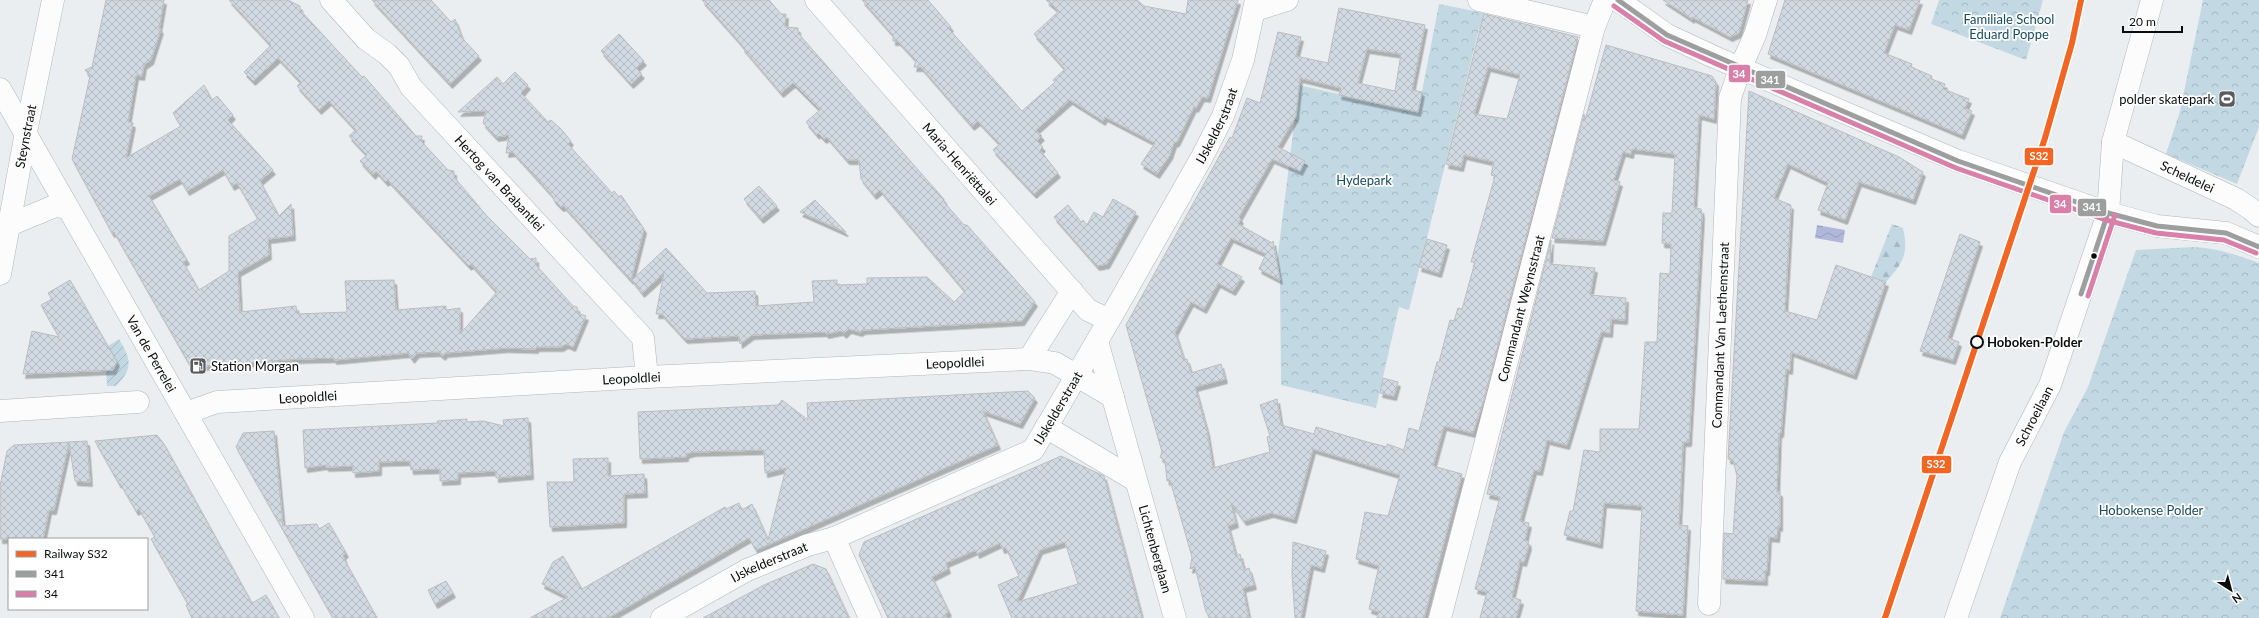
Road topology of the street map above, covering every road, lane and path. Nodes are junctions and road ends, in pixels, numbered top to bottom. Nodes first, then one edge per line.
1 (53, 0) edge
2 (331, 0) edge
3 (816, 0) edge
4 (1287, 0) edge
5 (1479, 0) edge
6 (1605, 0) edge
7 (1618, 0) edge
8 (1766, 0) edge
9 (2152, 0) edge
10 (1256, 5) edge
11 (1594, 27) junction
12 (1740, 69) junction
13 (0, 89) edge
14 (26, 132) junction
15 (2114, 142) junction
16 (68, 208) junction
17 (2108, 213) junction
18 (2259, 216) edge
19 (9, 225) junction
20 (2259, 247) edge
21 (0, 274) edge
22 (1072, 291) junction
23 (1109, 320) junction
24 (1097, 341) junction
25 (1029, 359) junction
26 (647, 376) junction
27 (1076, 376) junction
28 (1112, 397) junction
29 (138, 402) dead end
30 (0, 411) edge
31 (186, 413) junction
32 (1046, 427) junction
33 (1135, 480) junction
34 (834, 538) junction
35 (1709, 604) dead end
36 (303, 618) edge
37 (662, 618) edge
38 (870, 618) edge
39 (1175, 618) edge
40 (1440, 618) edge
41 (1956, 618) edge

1 - 14 street, Steynstraat
2 - 26 street, Hertog van Brabantlei
3 - 22 street, Maria-Henriëttalei
4 - 10 street
5 - 11 street
6 - 11 street, Commandant Weynsstraat
7 - 12 street
8 - 12 street, Commandant Van Laethemstraat
9 - 15 street, Schroeilaan
10 - 23 street, IJskelderstraat
11 - 40 street, Commandant Weynsstraat
12 - 17 street
12 - 35 street, Commandant Van Laethemstraat
13 - 14 street, Van de Perrelei
14 - 16 street, Van de Perrelei
14 - 19 street, Steynstraat
15 - 17 street, Schroeilaan
15 - 18 street, Scheldelei
16 - 19 street
16 - 31 street, Van de Perrelei
17 - 20 street
17 - 41 street, Schroeilaan
19 - 21 street, Steynstraat
22 - 23 street, Maria-Henriëttalei
22 - 25 street
23 - 24 street, IJskelderstraat
24 - 27 street, IJskelderstraat
24 - 28 street, Lichtenberglaan
25 - 26 street, Leopoldlei
25 - 27 street, Leopoldlei
26 - 31 street, Leopoldlei
27 - 28 street
27 - 32 street, IJskelderstraat
28 - 33 street, Lichtenberglaan
29 - 30 street
31 - 36 street, Van de Perrelei
32 - 33 street
32 - 34 street, IJskelderstraat
33 - 39 street, Lichtenberglaan
34 - 37 street, IJskelderstraat
34 - 38 street

